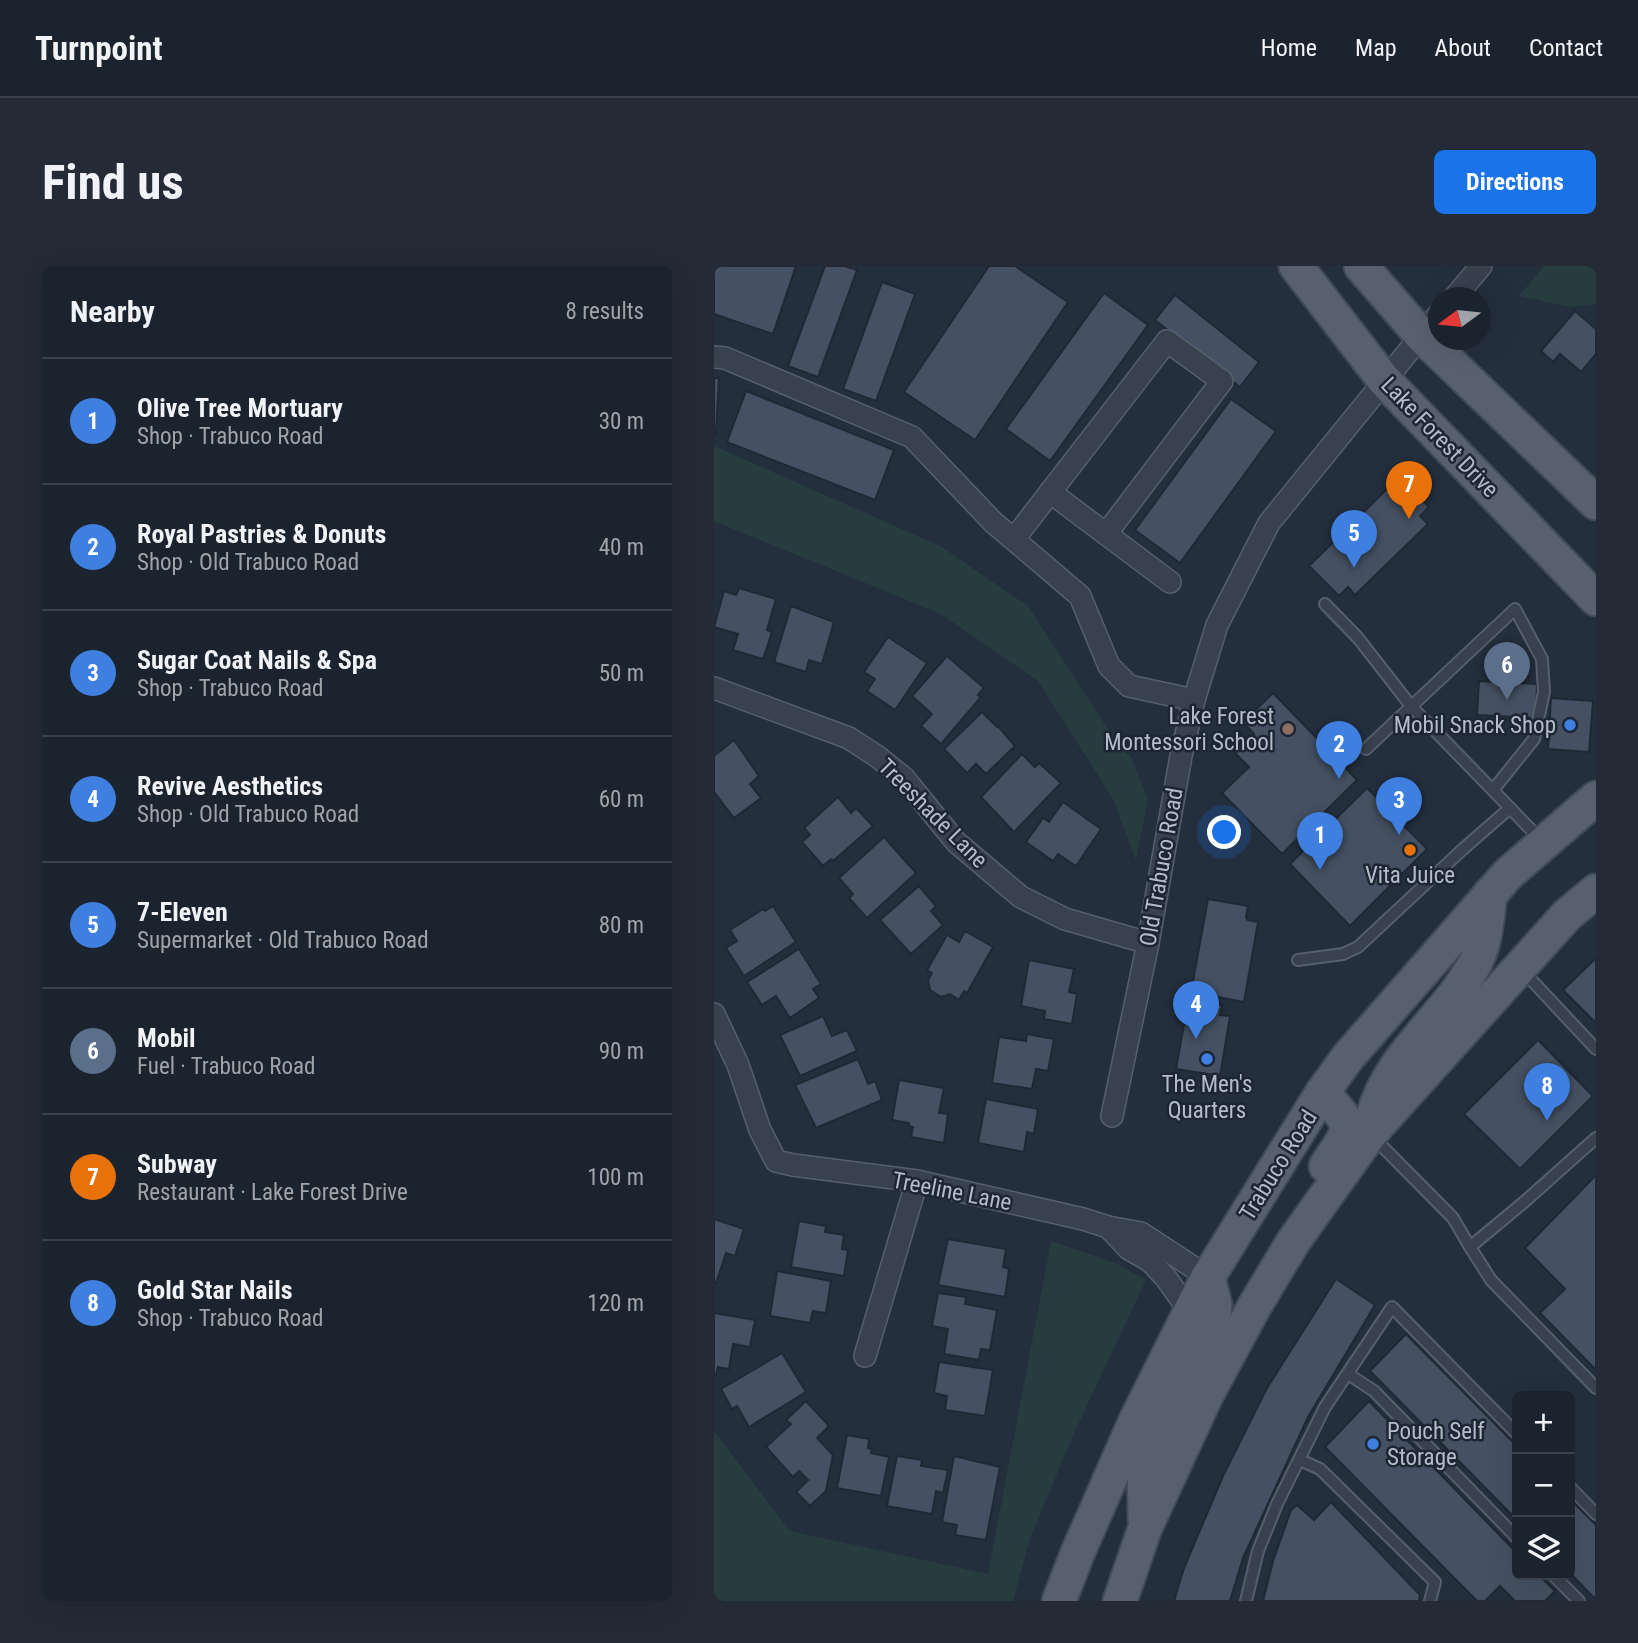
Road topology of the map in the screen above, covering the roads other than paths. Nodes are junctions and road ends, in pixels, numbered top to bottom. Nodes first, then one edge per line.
1 (1296, 266) edge
2 (1362, 266) edge
3 (1481, 266) edge
4 (1463, 287) edge
5 (1428, 323) edge
6 (1428, 327) edge
7 (1453, 350) edge
8 (714, 357) edge
9 (1384, 380) junction
10 (1050, 492) junction
11 (1596, 503) edge
12 (1106, 534) junction
13 (1014, 539) junction
14 (1170, 582) dead end
15 (1596, 599) edge
16 (1325, 604) dead end
17 (714, 688) edge
18 (1194, 700) junction
19 (1411, 706) junction
20 (1366, 749) dead end
21 (1493, 790) junction
22 (1596, 798) edge
23 (1510, 808) junction
24 (1545, 844) junction
25 (1596, 891) edge
26 (1490, 894) junction
27 (1148, 943) junction
28 (1298, 960) dead end
29 (1520, 968) junction
30 (714, 1014) edge
31 (1596, 1049) edge
32 (1322, 1093) junction
33 (1112, 1116) dead end
34 (1370, 1134) junction
35 (1596, 1139) edge
36 (917, 1181) junction
37 (1108, 1227) junction
38 (1470, 1247) junction
39 (1273, 1275) junction
40 (1208, 1277) junction
41 (1190, 1312) junction
42 (865, 1356) dead end
43 (1348, 1374) junction
44 (1596, 1388) edge
45 (1512, 1429) edge
46 (1300, 1460) junction
47 (1575, 1492) edge
48 (1596, 1514) edge
49 (1145, 1528) junction
50 (1512, 1533) edge
51 (1558, 1580) edge
52 (1059, 1601) edge
53 (1120, 1601) edge
54 (1246, 1601) edge
55 (1430, 1601) edge
56 (1579, 1601) edge

1 - 9 main road, Lake Forest Drive
2 - 5 main road
3 - 4 street
6 - 9 street, Old Trabuco Road
7 - 11 main road
8 - 13 street
9 - 15 main road, Lake Forest Drive
9 - 18 street, Old Trabuco Road
10 - 12 street
10 - 12 street
10 - 13 street
12 - 14 street
13 - 18 street
16 - 19 lane
17 - 27 street, Treeshade Lane
18 - 27 street, Old Trabuco Road
19 - 20 lane
19 - 21 lane
19 - 21 lane
21 - 23 lane
22 - 24 main road, Trabuco Road
23 - 24 lane
23 - 28 lane
24 - 26 main road, Trabuco Road
25 - 29 main road
26 - 32 main road, Trabuco Road
26 - 34 main road
27 - 33 street, Old Trabuco Road
29 - 31 lane
29 - 34 main road
30 - 36 street, Treeline Lane
32 - 39 main road
32 - 40 main road, Trabuco Road
34 - 38 lane
34 - 39 main road
35 - 38 lane
36 - 37 street, Treeline Lane
36 - 42 street
37 - 40 street, Treeline Lane
37 - 41 street, Treeline Lane
38 - 44 lane
39 - 49 main road
40 - 41 main road, Trabuco Road
40 - 49 main road
41 - 52 main road, Trabuco Road
43 - 45 lane
43 - 46 lane
43 - 50 lane
46 - 54 lane
46 - 55 lane
47 - 48 lane
49 - 53 main road
51 - 56 lane

